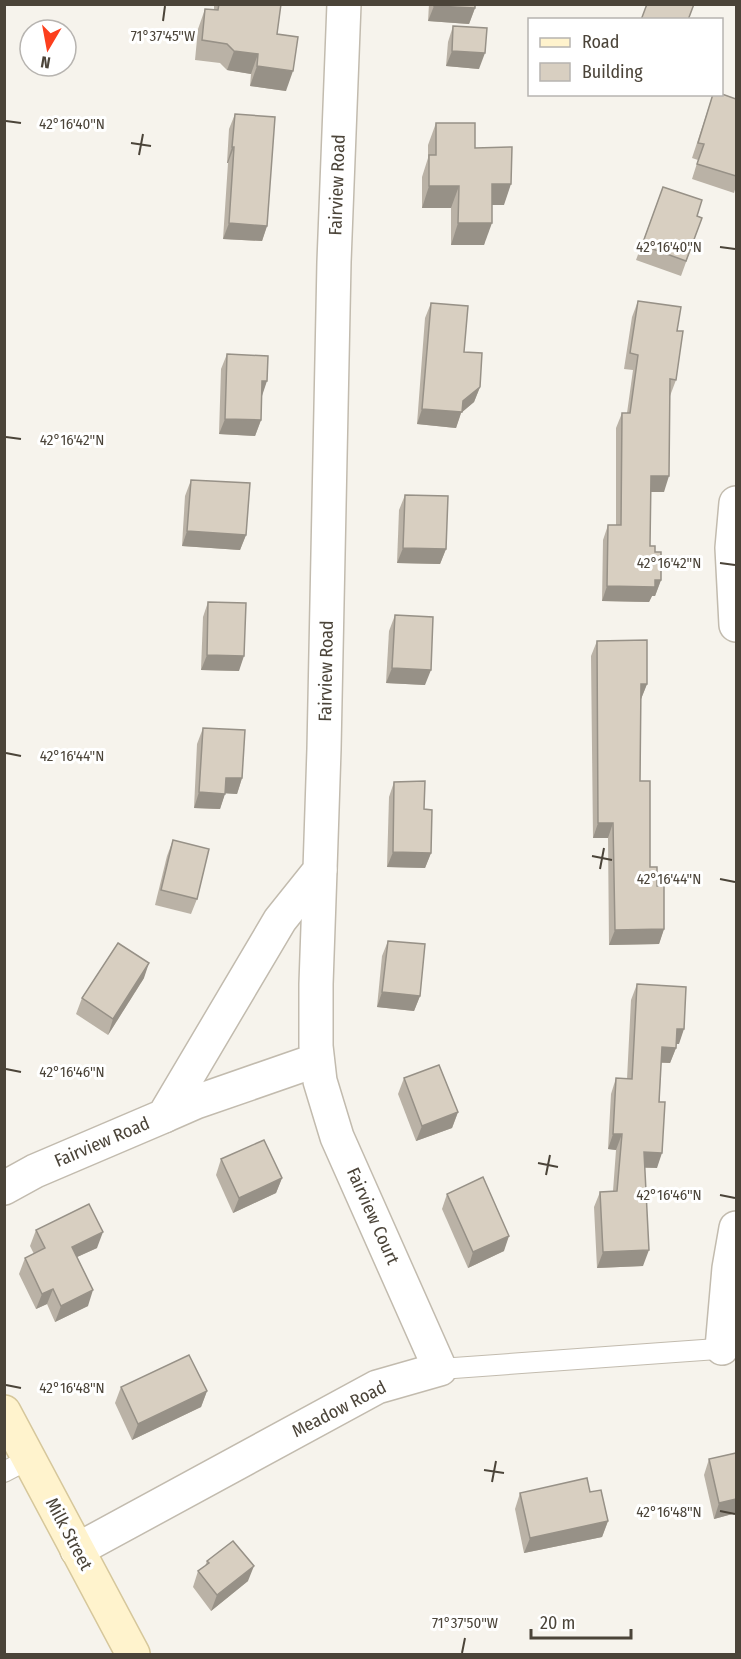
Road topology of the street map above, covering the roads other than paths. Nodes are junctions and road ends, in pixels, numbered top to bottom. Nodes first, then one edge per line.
1 (344, 4) edge
2 (736, 503) edge
3 (736, 625) edge
4 (320, 870) junction
5 (317, 1060) junction
6 (164, 1116) junction
7 (4, 1188) edge
8 (736, 1228) edge
9 (729, 1348) edge
10 (440, 1369) junction
11 (4, 1413) edge
12 (17, 1466) edge
13 (77, 1550) junction
14 (133, 1654) edge

1 - 4 street, Fairview Road
2 - 3 street
4 - 5 street, Fairview Court
4 - 6 street, Fairview Road
5 - 6 street
5 - 10 street, Fairview Court
6 - 7 street, Fairview Road
8 - 9 street
9 - 10 lane, Meadow Road
10 - 13 street, Meadow Road
11 - 12 main road, Milk Street
12 - 13 main road, Milk Street
13 - 14 main road, Milk Street

